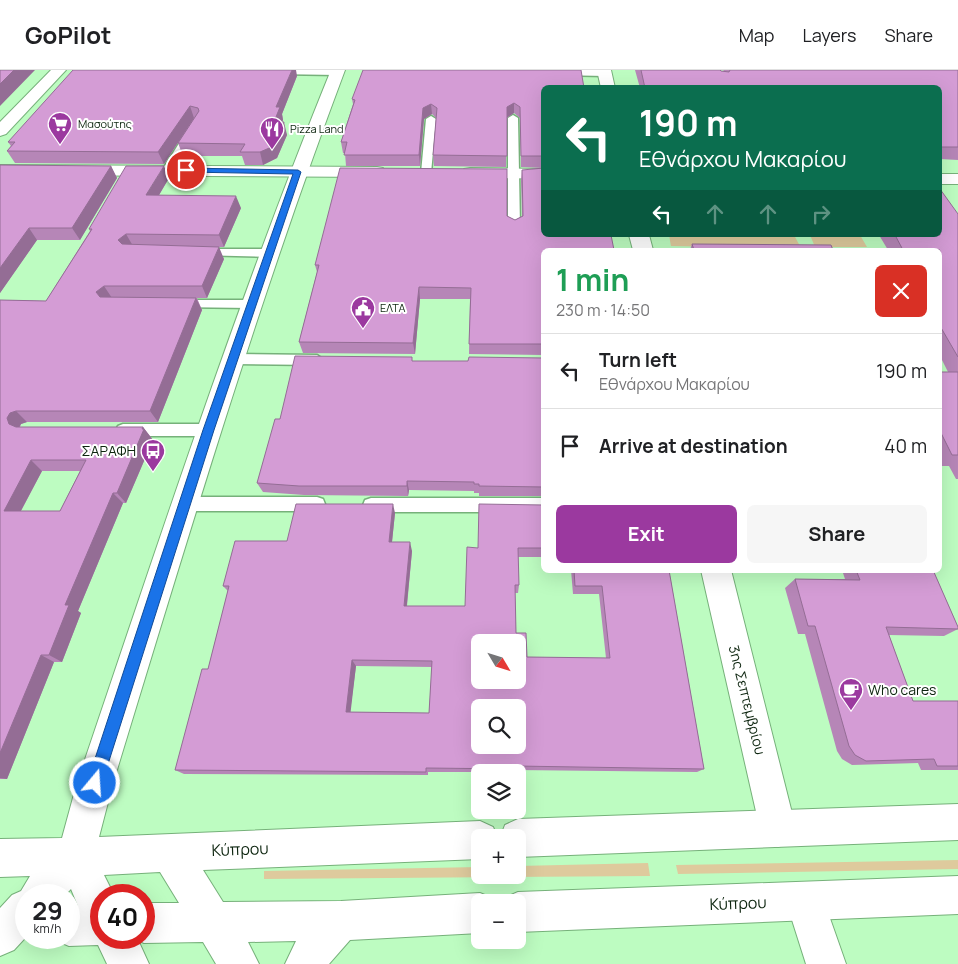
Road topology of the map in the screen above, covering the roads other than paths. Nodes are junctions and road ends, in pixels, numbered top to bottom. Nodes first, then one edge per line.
1 (58, 70) edge
2 (269, 71) edge
3 (337, 71) edge
4 (552, 73) edge
5 (605, 77) edge
6 (513, 118) edge
7 (431, 119) edge
8 (197, 122) edge
9 (0, 130) edge
10 (0, 170) edge
11 (168, 170) junction
12 (298, 172) junction
13 (426, 173) junction
14 (514, 174) junction
15 (541, 174) edge
16 (514, 227) edge
17 (192, 253) edge
18 (270, 254) junction
19 (162, 304) edge
20 (251, 304) junction
21 (234, 359) junction
22 (330, 360) edge
23 (104, 430) edge
24 (209, 430) junction
25 (185, 504) junction
26 (335, 504) edge
27 (355, 504) edge
28 (541, 505) edge
29 (717, 573) edge
30 (958, 822) edge
31 (778, 829) junction
32 (526, 838) edge
33 (471, 840) edge
34 (168, 852) junction
35 (75, 857) junction
36 (0, 858) edge
37 (49, 884) edge
38 (90, 889) edge
39 (958, 895) edge
40 (805, 901) junction
41 (526, 912) edge
42 (471, 913) edge
43 (340, 920) junction
44 (212, 922) junction
45 (155, 924) edge
46 (120, 949) edge
47 (129, 964) edge
48 (239, 964) edge
49 (305, 964) edge
50 (826, 964) edge

1 - 9 street
2 - 3 lane
3 - 12 street
4 - 5 lane
6 - 14 lane
7 - 13 lane
8 - 11 lane
10 - 11 street
11 - 12 street
12 - 13 street
12 - 18 street
13 - 14 street
14 - 15 street
14 - 16 lane
17 - 18 lane
18 - 20 street
19 - 20 lane
20 - 21 street
21 - 22 lane
21 - 24 street
23 - 24 lane
24 - 25 street
25 - 26 lane
25 - 35 street
27 - 28 lane
29 - 31 street, 3ης Σεπτεμβρίου
30 - 31 street
31 - 32 street
33 - 34 street, Κύπρου
34 - 35 street, Κύπρου
34 - 44 street
35 - 36 street, Κύπρου
35 - 37 street
35 - 38 street
39 - 40 street, Κύπρου
40 - 41 street, Κύπρου
40 - 50 street
42 - 43 street
43 - 44 street
43 - 49 street
44 - 45 street
44 - 48 street
46 - 47 street

